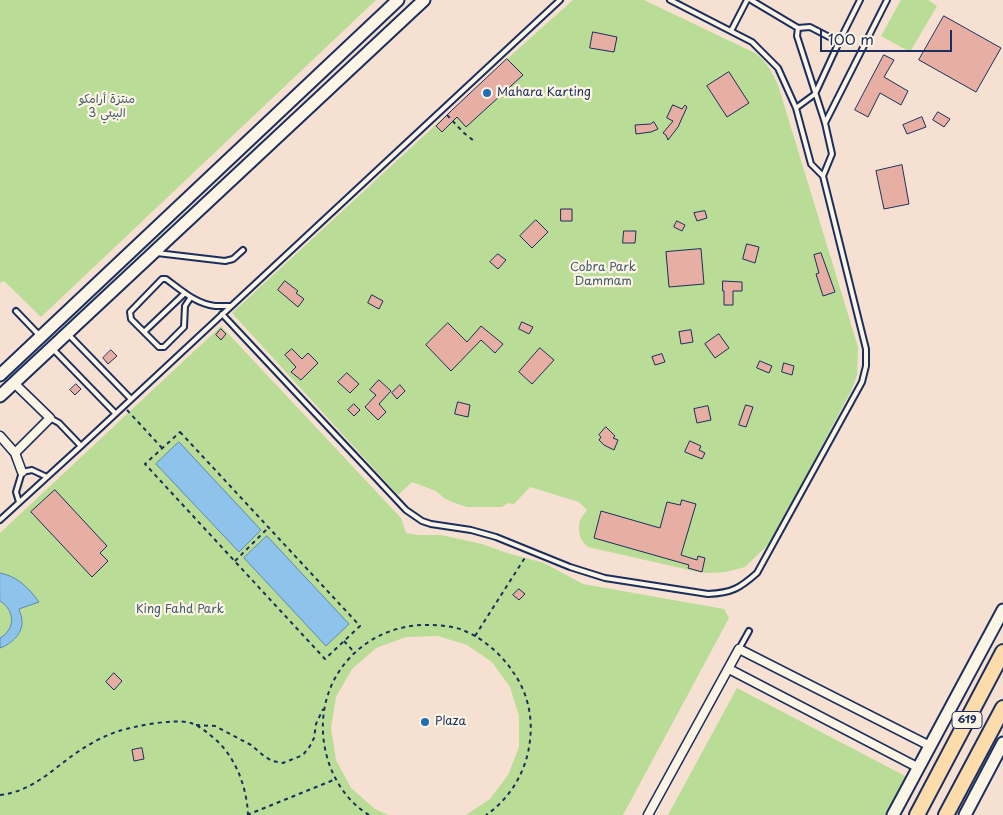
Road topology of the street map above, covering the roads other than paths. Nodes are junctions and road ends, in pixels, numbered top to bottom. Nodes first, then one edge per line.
1 (398, 0) edge
2 (424, 0) edge
3 (560, 0) edge
4 (670, 0) edge
5 (747, 0) edge
6 (751, 0) edge
7 (860, 0) edge
8 (887, 0) edge
9 (798, 28) junction
10 (730, 31) junction
11 (839, 42) junction
12 (815, 94) junction
13 (796, 108) junction
14 (276, 115) junction
15 (824, 123) junction
16 (287, 128) junction
17 (824, 176) junction
18 (143, 240) junction
19 (243, 250) dead end
20 (154, 252) junction
21 (185, 293) junction
22 (84, 296) junction
23 (191, 297) junction
24 (230, 306) junction
25 (95, 308) junction
26 (16, 311) dead end
27 (222, 314) junction
28 (144, 332) junction
29 (68, 334) junction
30 (41, 336) junction
31 (52, 348) junction
32 (27, 350) junction
33 (38, 362) junction
34 (0, 375) edge
35 (14, 383) junction
36 (0, 396) edge
37 (131, 399) junction
38 (116, 413) junction
39 (50, 418) junction
40 (0, 436) edge
41 (81, 446) junction
42 (15, 453) junction
43 (22, 472) junction
44 (47, 477) junction
45 (19, 502) junction
46 (0, 520) edge
47 (1003, 610) edge
48 (749, 631) dead end
49 (739, 649) junction
50 (1003, 652) edge
51 (729, 669) junction
52 (1003, 708) edge
53 (1003, 743) edge
54 (930, 746) junction
55 (919, 768) junction
56 (947, 813) edge
57 (648, 815) edge
58 (893, 815) edge
59 (917, 815) edge
60 (965, 815) edge

1 - 14 street
2 - 16 street
3 - 24 lane
4 - 10 lane
5 - 10 lane
6 - 9 lane
7 - 11 lane
8 - 15 lane
9 - 11 lane
9 - 12 lane
10 - 13 lane
11 - 12 lane
12 - 13 lane
12 - 15 lane
13 - 17 lane
14 - 16 street
14 - 18 street
15 - 17 lane
16 - 20 street
17 - 27 lane
18 - 20 street
18 - 22 street
19 - 20 lane
20 - 25 street
21 - 23 lane
21 - 28 lane
21 - 28 lane
22 - 25 street
22 - 30 street
23 - 24 lane
23 - 28 lane
24 - 27 lane
25 - 29 street
26 - 30 lane
27 - 37 lane
29 - 31 street
29 - 37 lane
30 - 32 street
31 - 33 street
31 - 38 lane
32 - 33 street
32 - 34 street
33 - 35 street
35 - 36 street
35 - 39 street
37 - 38 lane
38 - 41 lane
39 - 41 lane
39 - 42 street
40 - 42 street
41 - 44 lane
42 - 43 street
43 - 44 lane
43 - 45 lane
44 - 45 lane
45 - 46 lane
47 - 54 street
48 - 49 lane
49 - 51 street
49 - 54 street
50 - 59 highway, 619
51 - 55 street
51 - 57 street
52 - 56 highway, 619
53 - 60 street
54 - 55 street
55 - 58 street

